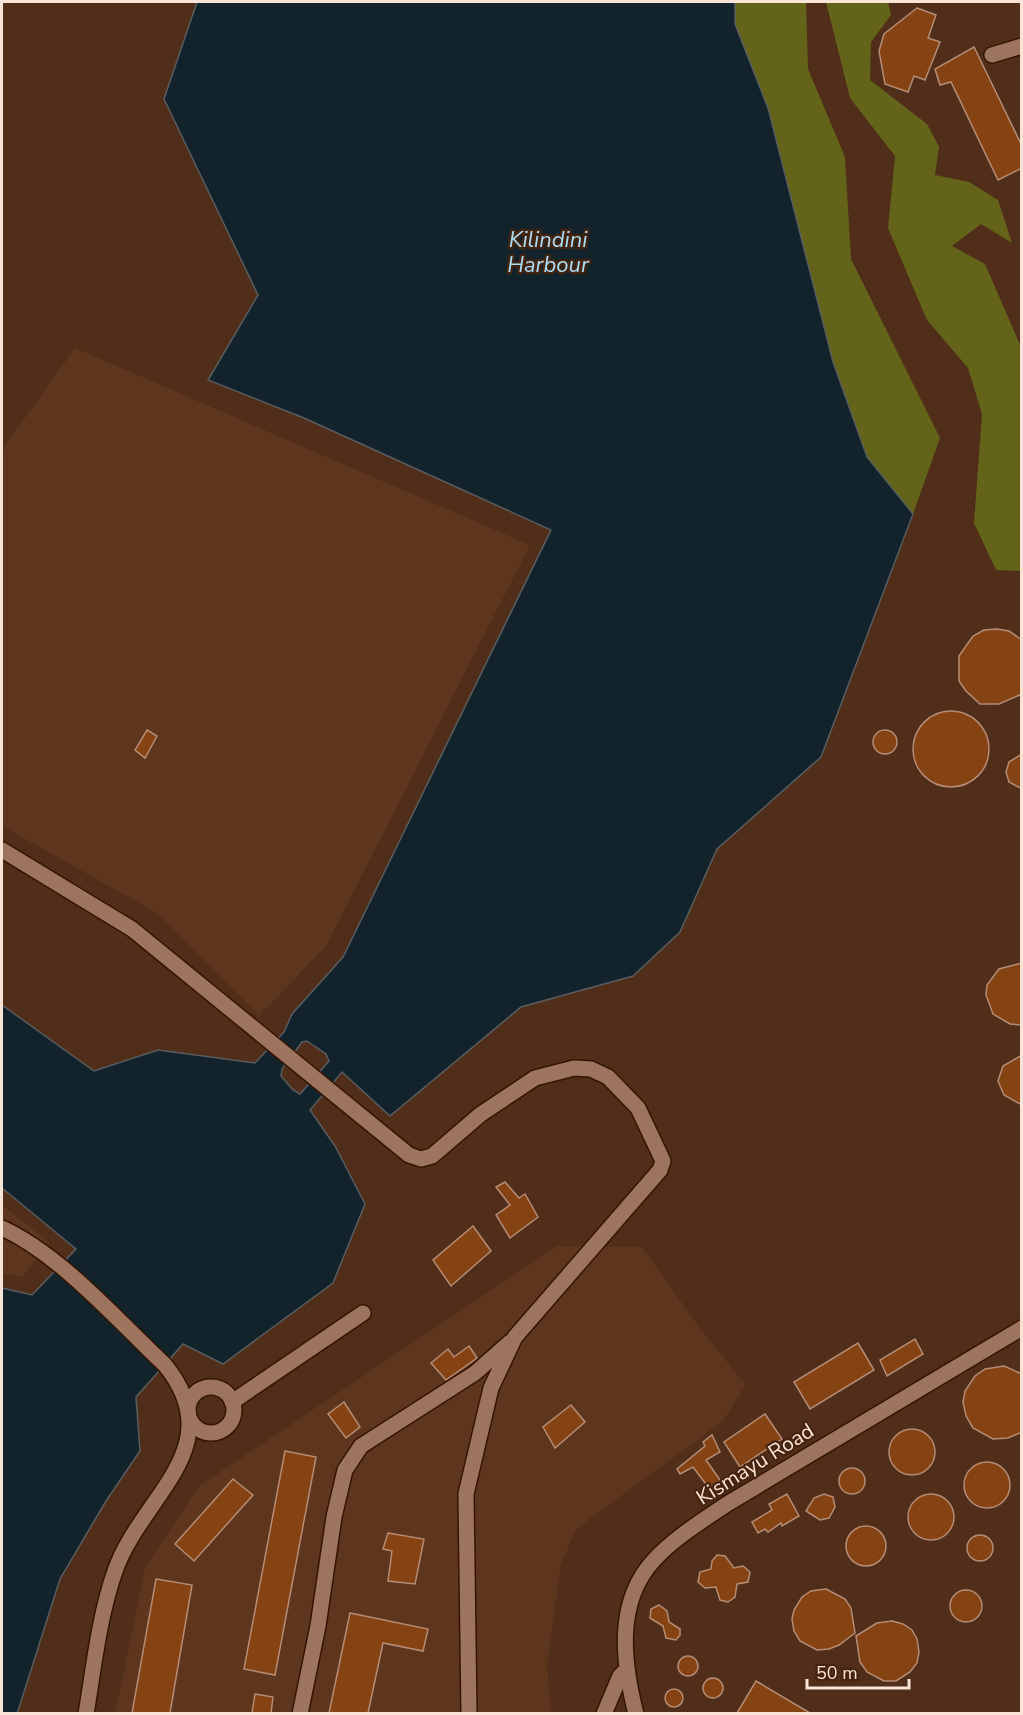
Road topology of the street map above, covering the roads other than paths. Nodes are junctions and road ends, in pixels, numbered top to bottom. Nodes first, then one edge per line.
1 (1022, 46) edge
2 (992, 55) dead end
3 (2, 850) edge
4 (2, 1228) edge
5 (363, 1313) dead end
6 (1022, 1328) edge
7 (515, 1336) junction
8 (232, 1402) junction
9 (189, 1414) junction
10 (626, 1670) junction
11 (86, 1713) edge
12 (300, 1713) edge
13 (469, 1713) edge
14 (604, 1713) edge
15 (636, 1713) edge

1 - 2 street
3 - 7 street
4 - 9 street
5 - 8 street
6 - 10 street, Kismayu Road
7 - 12 street
7 - 13 street
8 - 9 street
8 - 9 street
9 - 11 street
10 - 14 street
10 - 15 street, Kismayu Road

